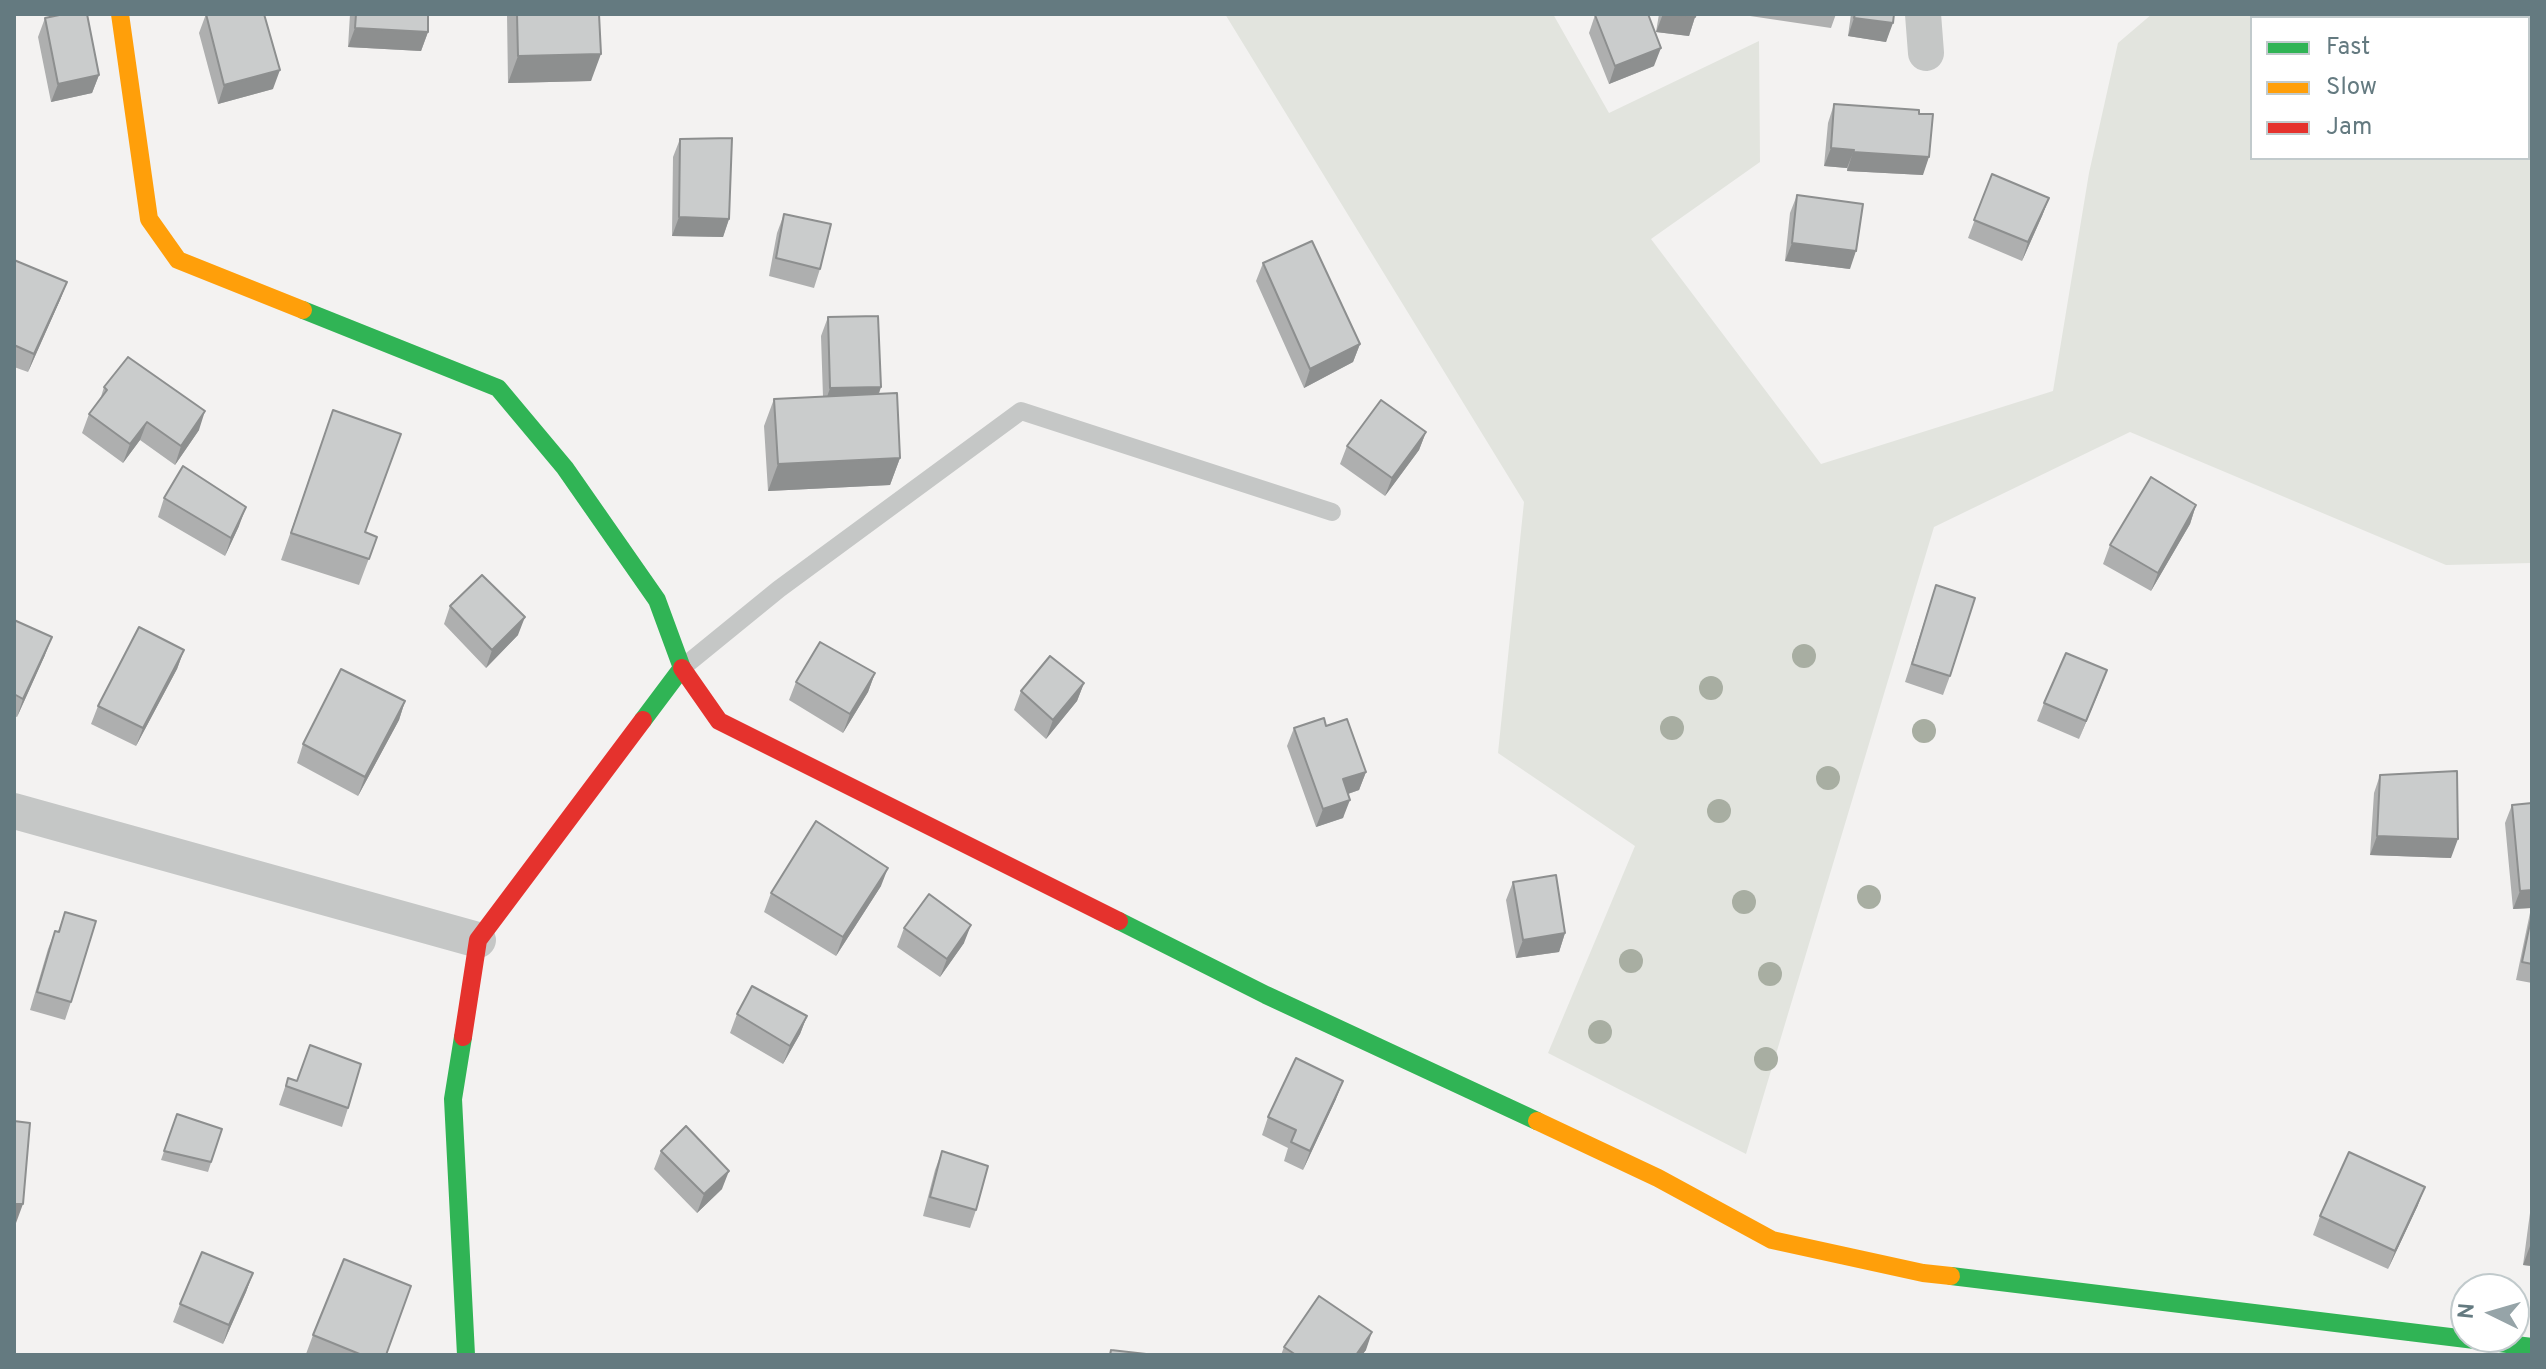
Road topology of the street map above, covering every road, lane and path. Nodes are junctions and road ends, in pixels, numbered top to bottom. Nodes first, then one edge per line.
1 (120, 14) edge
2 (1923, 14) edge
3 (1926, 53) dead end
4 (1332, 512) dead end
5 (682, 668) junction
6 (14, 811) edge
7 (478, 940) junction
8 (2532, 1347) edge
9 (466, 1355) edge

1 - 5 street
2 - 3 street
4 - 5 lane
5 - 7 street
5 - 8 street
6 - 7 street
7 - 9 street

